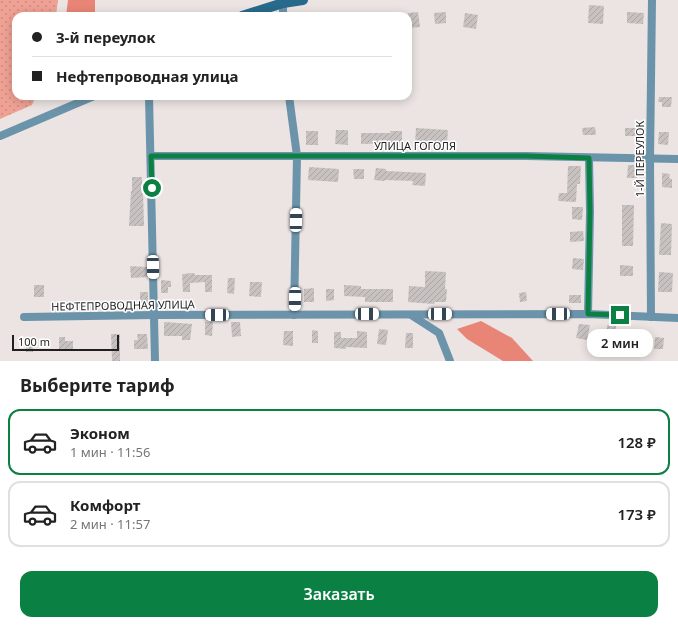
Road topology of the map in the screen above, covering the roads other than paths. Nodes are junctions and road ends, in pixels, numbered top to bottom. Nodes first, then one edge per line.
1 (301, 0) edge
2 (652, 0) edge
3 (283, 3) junction
4 (255, 12) edge
5 (283, 12) edge
6 (85, 100) edge
7 (149, 100) edge
8 (290, 100) edge
9 (0, 136) edge
10 (151, 156) junction
11 (297, 156) junction
12 (589, 158) junction
13 (650, 159) junction
14 (678, 159) edge
15 (411, 314) junction
16 (588, 314) junction
17 (154, 315) junction
18 (294, 315) junction
19 (24, 317) dead end
20 (651, 317) junction
21 (678, 318) edge
22 (155, 361) edge
23 (450, 361) edge

1 - 3 street
2 - 13 street, 1-Й ПЕРЕУЛОК
3 - 4 street
3 - 5 street
6 - 9 street
7 - 10 street
8 - 11 street
10 - 11 street, УЛИЦА ГОГОЛЯ
10 - 17 street
11 - 12 street, УЛИЦА ГОГОЛЯ
11 - 18 street
12 - 13 street, УЛИЦА ГОГОЛЯ
12 - 16 street
13 - 14 street, УЛИЦА ГОГОЛЯ
13 - 20 street, 1-Й ПЕРЕУЛОК
15 - 16 street, НЕФТЕПРОВОДНАЯ УЛИЦА
15 - 18 street, НЕФТЕПРОВОДНАЯ УЛИЦА
15 - 23 street
16 - 20 street, НЕФТЕПРОВОДНАЯ УЛИЦА
17 - 18 street, НЕФТЕПРОВОДНАЯ УЛИЦА
17 - 19 street, НЕФТЕПРОВОДНАЯ УЛИЦА
17 - 22 street
20 - 21 street, НЕФТЕПРОВОДНАЯ УЛИЦА

